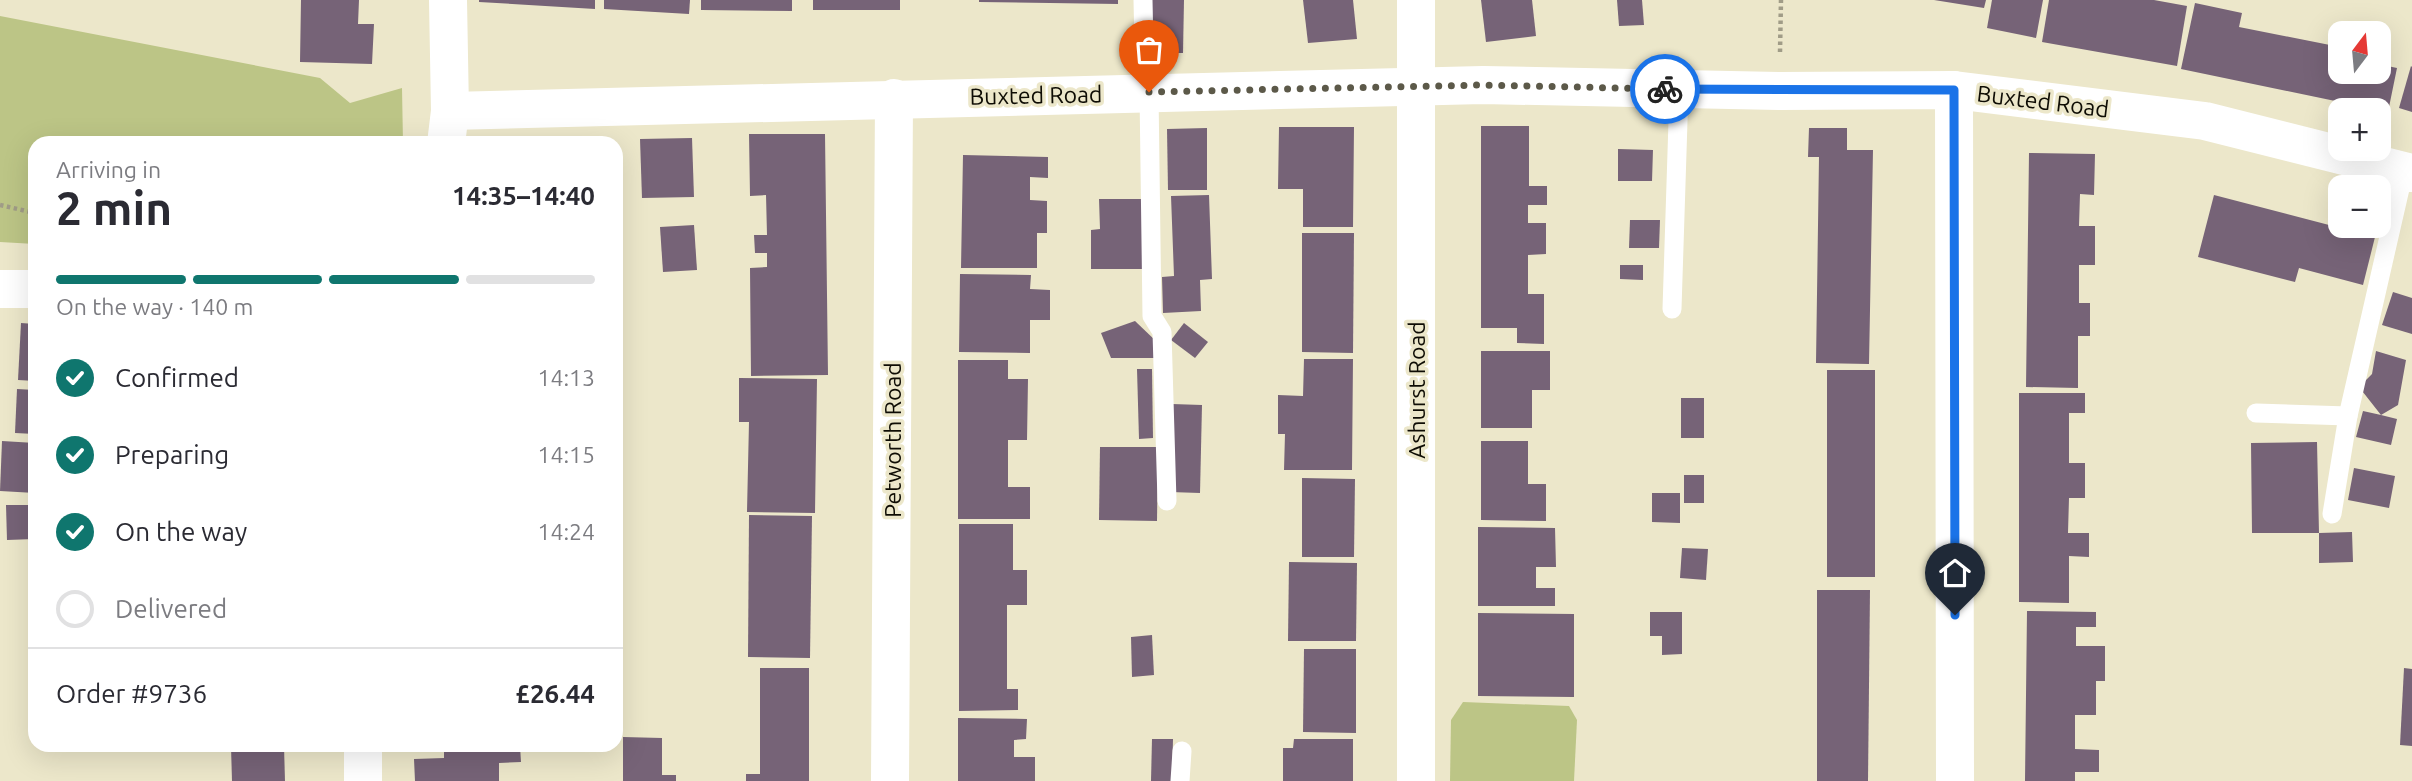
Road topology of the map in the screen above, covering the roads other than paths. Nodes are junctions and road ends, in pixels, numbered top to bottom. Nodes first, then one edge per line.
1 (448, 0) edge
2 (1143, 0) edge
3 (1416, 0) edge
4 (1416, 86) junction
5 (1679, 90) junction
6 (1954, 90) junction
7 (1147, 92) junction
8 (894, 98) junction
9 (448, 127) edge
10 (2408, 172) edge
11 (0, 289) edge
12 (28, 289) edge
13 (1672, 309) dead end
14 (2256, 413) dead end
15 (2348, 416) junction
16 (1167, 501) dead end
17 (2332, 514) dead end
18 (1182, 751) dead end
19 (363, 752) edge
20 (363, 781) edge
21 (890, 781) edge
22 (1180, 781) edge
23 (1416, 781) edge
24 (1955, 781) edge

1 - 9 street
2 - 7 lane
3 - 4 street, Ashurst Road
4 - 5 street, Buxted Road
4 - 7 street, Buxted Road
4 - 23 street, Ashurst Road
5 - 6 street, Buxted Road
5 - 13 lane
6 - 10 street, Buxted Road
6 - 24 street
7 - 8 street, Buxted Road
7 - 16 lane
8 - 9 street, Buxted Road
8 - 21 street, Petworth Road
10 - 15 lane
11 - 12 street
14 - 15 lane
15 - 17 lane
18 - 22 lane
19 - 20 street

